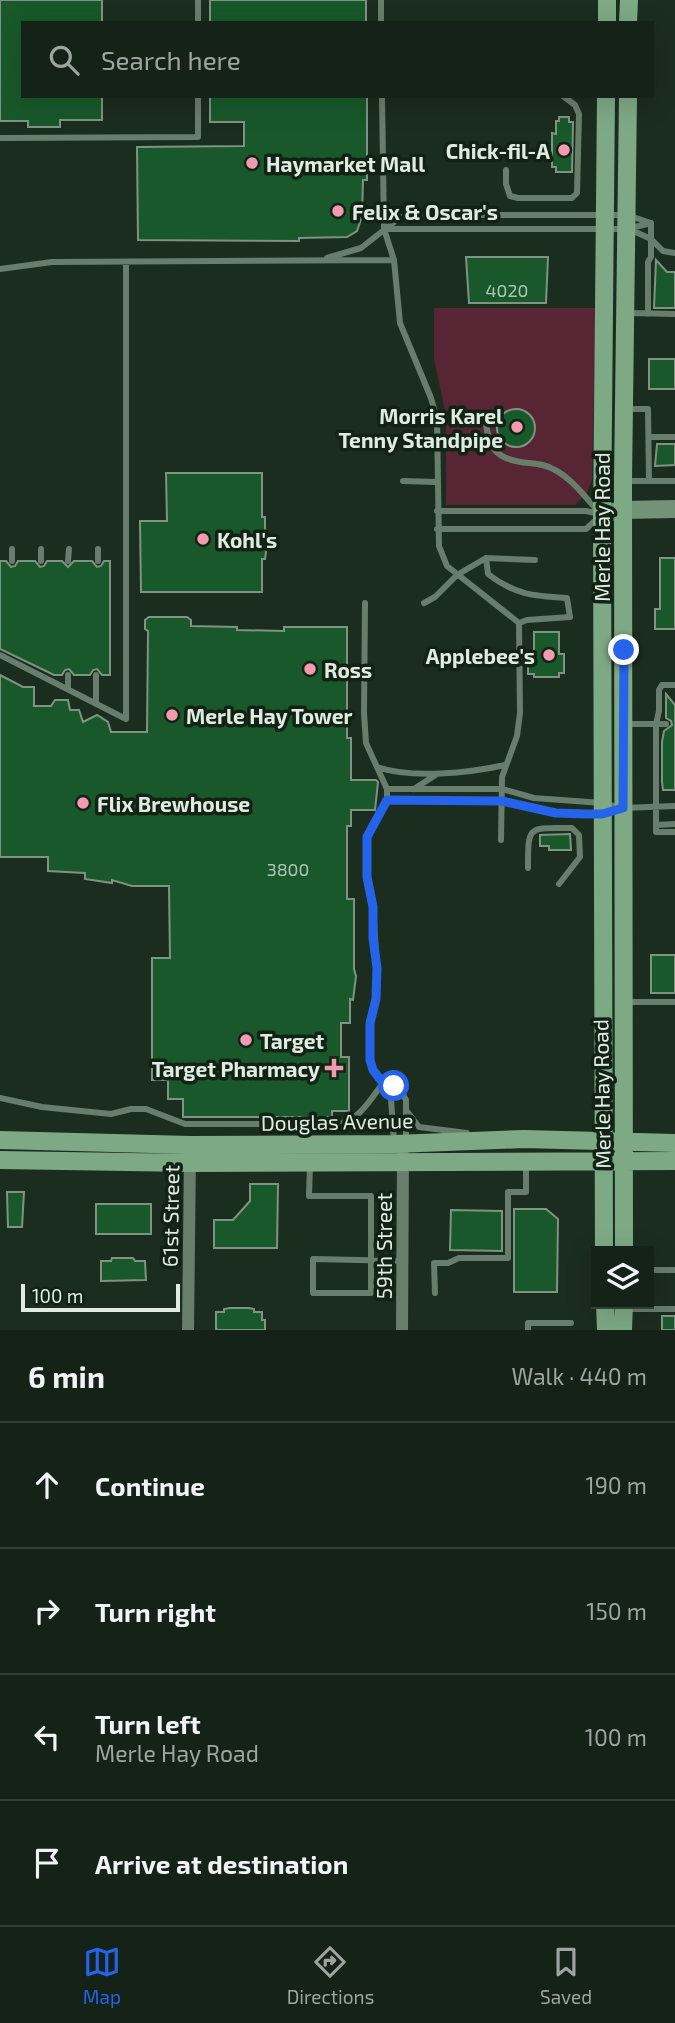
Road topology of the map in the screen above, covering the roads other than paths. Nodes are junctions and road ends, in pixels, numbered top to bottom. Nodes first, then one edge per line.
1 (198, 0) edge
2 (381, 0) edge
3 (607, 0) edge
4 (629, 0) edge
5 (198, 21) edge
6 (382, 21) edge
7 (607, 21) edge
8 (628, 21) edge
9 (198, 98) edge
10 (382, 98) edge
11 (566, 98) edge
12 (607, 98) edge
13 (628, 98) edge
14 (0, 138) edge
15 (506, 170) dead end
16 (605, 222) junction
17 (627, 222) junction
18 (651, 223) junction
19 (384, 229) junction
20 (651, 239) junction
21 (675, 253) edge
22 (394, 260) junction
23 (316, 261) junction
24 (126, 262) junction
25 (0, 269) edge
26 (625, 313) junction
27 (648, 314) junction
28 (675, 314) edge
29 (624, 409) junction
30 (485, 415) dead end
31 (649, 437) junction
32 (675, 437) edge
33 (403, 481) dead end
34 (623, 481) junction
35 (649, 481) junction
36 (675, 481) edge
37 (437, 482) junction
38 (675, 509) edge
39 (624, 510) junction
40 (437, 512) junction
41 (602, 514) junction
42 (437, 530) junction
43 (12, 549) dead end
44 (41, 549) dead end
45 (69, 549) dead end
46 (98, 549) dead end
47 (486, 558) junction
48 (536, 560) dead end
49 (12, 561) dead end
50 (41, 561) dead end
51 (68, 561) dead end
52 (98, 561) dead end
53 (457, 575) junction
54 (365, 603) dead end
55 (424, 603) dead end
56 (519, 623) junction
57 (0, 655) edge
58 (68, 675) dead end
59 (96, 675) dead end
60 (675, 685) edge
61 (68, 690) junction
62 (96, 704) junction
63 (624, 724) junction
64 (656, 724) junction
65 (666, 724) dead end
66 (505, 765) junction
67 (377, 767) junction
68 (439, 773) junction
69 (387, 789) junction
70 (414, 789) junction
71 (502, 789) junction
72 (387, 800) junction
73 (502, 801) junction
74 (675, 806) edge
75 (656, 807) junction
76 (602, 808) junction
77 (623, 808) junction
78 (675, 824) edge
79 (656, 828) junction
80 (675, 832) edge
81 (501, 839) dead end
82 (528, 868) dead end
83 (559, 884) dead end
84 (623, 1002) junction
85 (675, 1002) edge
86 (383, 1083) junction
87 (0, 1098) edge
88 (406, 1110) junction
89 (524, 1139) junction
90 (0, 1140) edge
91 (604, 1141) junction
92 (625, 1141) junction
93 (675, 1143) edge
94 (190, 1144) junction
95 (400, 1144) junction
96 (0, 1160) edge
97 (675, 1161) edge
98 (310, 1162) junction
99 (402, 1162) junction
100 (526, 1162) junction
101 (190, 1163) junction
102 (604, 1163) junction
103 (625, 1163) junction
104 (604, 1246) edge
105 (624, 1246) edge
106 (371, 1259) junction
107 (402, 1261) junction
108 (654, 1270) edge
109 (675, 1270) edge
110 (435, 1293) dead end
111 (605, 1309) edge
112 (624, 1309) edge
113 (654, 1309) edge
114 (675, 1309) edge
115 (571, 1323) dead end
116 (188, 1330) edge
117 (402, 1330) edge
118 (528, 1330) edge
119 (606, 1330) edge
120 (623, 1330) edge

1 - 5 lane
2 - 6 lane
3 - 7 main road
4 - 8 main road
9 - 14 lane
10 - 19 lane
11 - 15 lane
12 - 16 main road, Merle Hay Road
13 - 17 main road, Merle Hay Road
16 - 17 lane
16 - 17 lane
16 - 19 lane
16 - 19 lane
16 - 41 main road, Merle Hay Road
17 - 18 lane
17 - 18 lane
17 - 20 lane
17 - 26 main road, Merle Hay Road
18 - 20 lane
19 - 22 lane
19 - 23 lane
20 - 21 lane
20 - 27 lane
22 - 23 lane
22 - 37 lane
23 - 24 lane
24 - 25 lane
24 - 62 lane
26 - 27 lane
26 - 29 main road, Merle Hay Road
27 - 28 lane
29 - 31 lane
29 - 34 main road, Merle Hay Road
30 - 41 lane
31 - 32 lane
31 - 35 lane
33 - 37 lane
34 - 35 lane
34 - 39 main road, Merle Hay Road
35 - 36 lane
37 - 40 lane
38 - 39 street
39 - 41 street
39 - 63 main road, Merle Hay Road
40 - 41 lane
40 - 42 lane
41 - 42 lane
41 - 76 main road, Merle Hay Road
42 - 53 lane
43 - 49 lane
44 - 50 lane
45 - 51 lane
46 - 52 lane
47 - 48 lane
47 - 53 lane
47 - 56 lane
53 - 55 lane
53 - 56 lane
54 - 67 lane
56 - 66 lane
57 - 61 lane
58 - 61 lane
59 - 62 lane
60 - 64 lane
61 - 62 lane
63 - 64 lane
63 - 77 main road, Merle Hay Road
64 - 65 lane
64 - 75 lane
66 - 68 lane
66 - 71 lane
67 - 68 lane
67 - 69 lane
68 - 70 lane
69 - 70 lane
69 - 72 lane
70 - 71 lane
71 - 73 lane
71 - 76 lane
72 - 73 lane
72 - 86 lane
73 - 76 lane
73 - 81 lane
74 - 75 lane
75 - 77 lane
75 - 79 lane
76 - 77 lane
76 - 91 main road, Merle Hay Road
77 - 84 main road, Merle Hay Road
78 - 79 lane
79 - 80 lane
82 - 83 lane
84 - 85 lane
84 - 92 main road, Merle Hay Road
86 - 87 lane
86 - 88 lane
86 - 95 lane
88 - 89 lane
88 - 95 lane
89 - 91 main road, Douglas Avenue
89 - 95 main road, Douglas Avenue
90 - 94 main road, Douglas Avenue
91 - 92 main road, Douglas Avenue
91 - 102 main road, Merle Hay Road
92 - 93 main road, Douglas Avenue
92 - 103 main road, Merle Hay Road
94 - 95 main road, Douglas Avenue
94 - 101 street, 61st Street
95 - 99 street, 59th Street
96 - 101 main road, Douglas Avenue
97 - 103 main road, Douglas Avenue
98 - 99 main road, Douglas Avenue
98 - 101 main road, Douglas Avenue
98 - 106 lane
99 - 100 main road, Douglas Avenue
99 - 107 street, 59th Street
100 - 102 main road, Douglas Avenue
100 - 110 lane
101 - 116 street, 61st Street
102 - 103 main road, Douglas Avenue
102 - 104 main road, Merle Hay Road
103 - 105 main road, Merle Hay Road
106 - 106 lane
106 - 107 lane
107 - 117 street, 59th Street
108 - 109 lane
111 - 119 main road
112 - 120 main road
113 - 114 lane
115 - 118 lane

